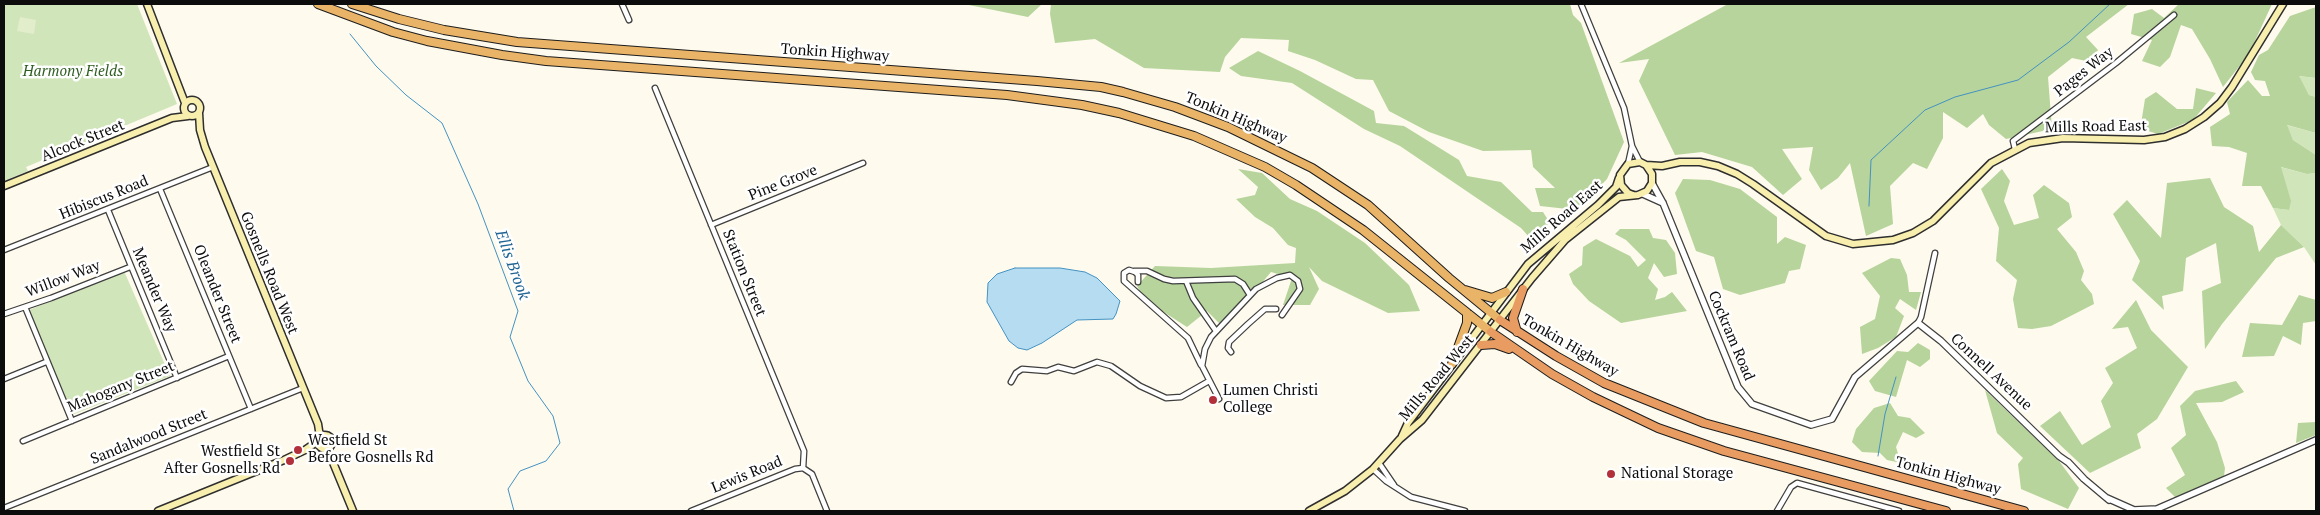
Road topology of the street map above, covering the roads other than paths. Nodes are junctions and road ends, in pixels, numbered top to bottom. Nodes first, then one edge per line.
1 (147, 4) edge
2 (318, 4) edge
3 (352, 4) edge
4 (622, 4) edge
5 (1581, 4) edge
6 (2282, 4) edge
7 (2174, 15) dead end
8 (629, 20) dead end
9 (181, 88) junction
10 (655, 88) dead end
11 (194, 100) junction
12 (185, 104) junction
13 (199, 113) junction
14 (189, 116) junction
15 (172, 118) junction
16 (200, 130) junction
17 (1632, 146) junction
18 (2015, 149) junction
19 (863, 163) dead end
20 (1628, 164) junction
21 (1643, 164) junction
22 (1662, 166) junction
23 (213, 167) junction
24 (1620, 175) junction
25 (1652, 181) junction
26 (4, 186) edge
27 (160, 189) junction
28 (1643, 194) junction
29 (1633, 195) junction
30 (1663, 202) junction
31 (108, 210) junction
32 (712, 225) junction
33 (4, 250) edge
34 (1935, 253) dead end
35 (130, 267) junction
36 (1134, 272) junction
37 (1186, 281) junction
38 (1138, 282) dead end
39 (1461, 288) junction
40 (1523, 289) junction
41 (1506, 292) junction
42 (1250, 295) junction
43 (25, 307) junction
44 (1276, 309) dead end
45 (1467, 313) junction
46 (1491, 313) junction
47 (4, 314) edge
48 (1282, 315) dead end
49 (1500, 320) junction
50 (1918, 323) junction
51 (1482, 324) junction
52 (1216, 331) junction
53 (1491, 332) junction
54 (1517, 332) junction
55 (1481, 345) junction
56 (1231, 352) dead end
57 (229, 356) junction
58 (1525, 356) junction
59 (46, 362) junction
60 (1452, 364) junction
61 (1202, 366) junction
62 (177, 378) junction
63 (4, 379) edge
64 (1209, 381) junction
65 (1011, 382) dead end
66 (303, 388) junction
67 (1219, 399) dead end
68 (251, 410) junction
69 (72, 421) junction
70 (1400, 439) junction
71 (2316, 440) edge
72 (23, 441) dead end
73 (323, 443) junction
74 (1379, 463) junction
75 (803, 468) junction
76 (1373, 469) junction
77 (1396, 488) junction
78 (4, 508) edge
79 (168, 509) edge
80 (158, 511) edge
81 (353, 511) edge
82 (691, 511) edge
83 (827, 511) edge
84 (1309, 511) edge
85 (1465, 511) edge
86 (1777, 511) edge
87 (1899, 511) edge
88 (1946, 511) edge
89 (2024, 511) edge

1 - 9 main road, Gosnells Road West
2 - 45 highway, Tonkin Highway
3 - 39 highway, Tonkin Highway
4 - 8 street
5 - 17 street
6 - 18 main road, Mills Road East
7 - 18 street, Pages Way
9 - 11 main road, Gosnells Road West
9 - 12 main road, Gosnells Road West
10 - 32 street, Station Street
11 - 12 main road
11 - 13 main road, Gosnells Road West
12 - 14 main road, Gosnells Road West
12 - 15 main road, Alcock Street
13 - 14 main road
13 - 16 main road, Gosnells Road West
14 - 15 main road, Alcock Street
14 - 16 main road, Gosnells Road West
15 - 26 main road, Alcock Street
16 - 23 main road, Gosnells Road West
17 - 20 street
17 - 21 street
18 - 22 main road, Mills Road East
19 - 32 street, Pine Grove
20 - 21 main road
20 - 24 main road
21 - 22 main road, Mills Road East
21 - 25 main road
22 - 25 main road
23 - 27 street, Hibiscus Road
23 - 66 main road, Gosnells Road West
24 - 29 main road
24 - 41 main road, Mills Road East
25 - 28 main road
25 - 30 street, Cockram Road
27 - 31 street, Hibiscus Road
27 - 57 street, Oleander Street
28 - 29 main road
28 - 30 street
29 - 40 main road, Mills Road East
30 - 50 street, Cockram Road
31 - 33 street, Hibiscus Road
31 - 35 street, Meander Way
32 - 75 street, Station Street
34 - 50 street
35 - 43 street, Willow Way
35 - 62 street, Meander Way
36 - 37 street
36 - 38 street
36 - 61 street
37 - 42 street
37 - 52 street
39 - 41 highway
39 - 46 highway, Tonkin Highway
40 - 49 main road, Mills Road East
40 - 54 highway
41 - 46 main road, Mills Road East
42 - 48 street
42 - 52 street
43 - 47 street, Willow Way
43 - 59 street
44 - 56 street
45 - 51 highway, Tonkin Highway
45 - 60 highway
46 - 49 highway, Tonkin Highway
46 - 51 main road, Mills Road East
49 - 53 main road, Mills Road East
49 - 54 highway, Tonkin Highway
50 - 71 street, Connell Avenue
51 - 53 highway, Tonkin Highway
51 - 60 main road, Mills Road West
52 - 61 street
53 - 55 main road, Mills Road West
53 - 58 highway, Tonkin Highway
54 - 89 highway, Tonkin Highway
55 - 58 highway
55 - 70 main road, Mills Road West
57 - 62 street, Mahogany Street
57 - 68 street, Oleander Street
58 - 88 highway, Tonkin Highway
59 - 63 street
59 - 69 street
60 - 70 main road, Mills Road West
61 - 64 street
62 - 69 street, Mahogany Street
64 - 65 street
64 - 67 street
66 - 68 street, Sandalwood Street
66 - 73 main road, Gosnells Road West
68 - 78 street, Sandalwood Street
69 - 72 street, Mahogany Street
70 - 74 main road, Mills Road West
73 - 79 main road
73 - 81 main road, Gosnells Road West
74 - 76 main road, Mills Road West
74 - 77 street
75 - 82 street, Lewis Road
75 - 83 street, Lewis Road
76 - 77 street
76 - 84 main road, Mills Road West
77 - 85 street
79 - 80 main road
86 - 87 street

